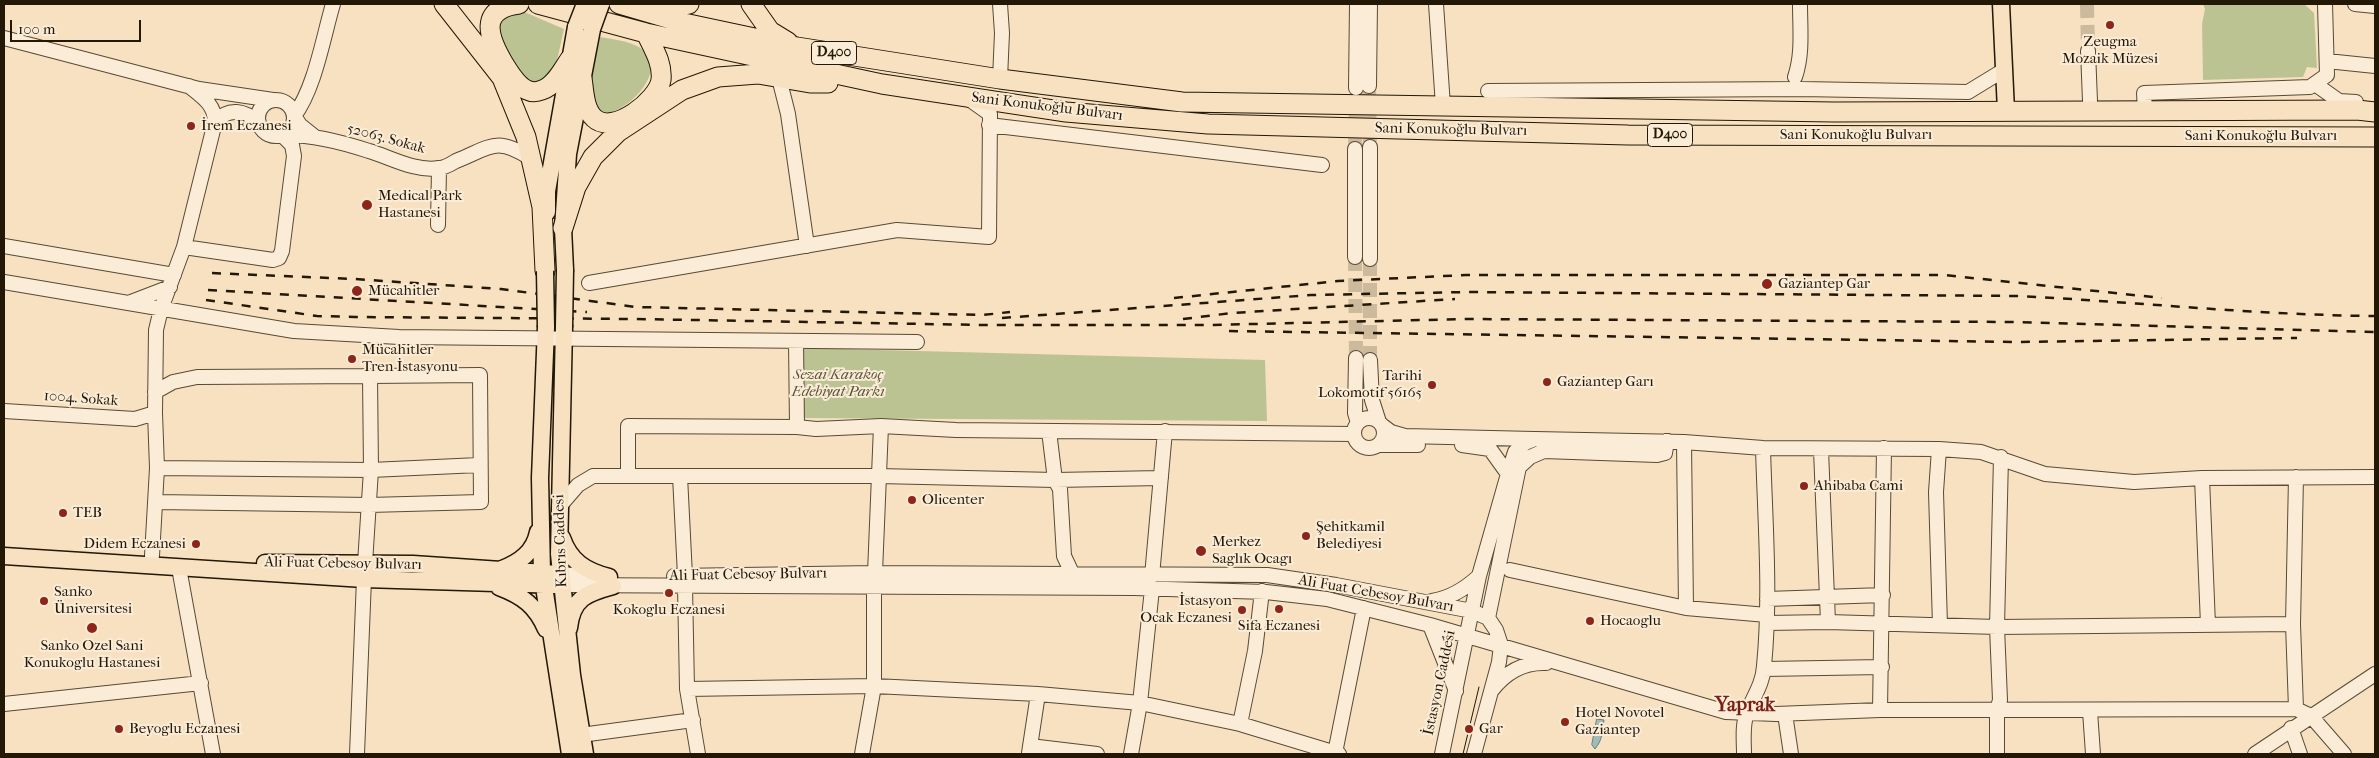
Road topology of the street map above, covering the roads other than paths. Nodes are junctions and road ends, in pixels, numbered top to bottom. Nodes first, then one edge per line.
1 (333, 4) edge
2 (444, 4) edge
3 (519, 4) edge
4 (538, 4) edge
5 (585, 4) edge
6 (601, 4) edge
7 (619, 4) edge
8 (690, 4) edge
9 (751, 4) edge
10 (1000, 4) edge
11 (1357, 4) edge
12 (1370, 4) edge
13 (1436, 4) edge
14 (1800, 4) edge
15 (2000, 4) edge
16 (2325, 4) edge
17 (2355, 4) edge
18 (2375, 6) edge
19 (650, 13) junction
20 (584, 28) junction
21 (646, 33) junction
22 (4, 38) edge
23 (797, 48) junction
24 (2088, 51) tunnel mouth
25 (570, 59) junction
26 (2328, 62) junction
27 (2375, 66) edge
28 (2004, 70) junction
29 (1795, 77) dead end
30 (312, 78) junction
31 (582, 78) junction
32 (779, 78) junction
33 (1000, 79) junction
34 (882, 84) junction
35 (2315, 84) junction
36 (189, 86) junction
37 (1488, 91) dead end
38 (966, 97) junction
39 (276, 100) junction
40 (2090, 101) dead end
41 (2375, 104) edge
42 (1443, 106) junction
43 (2006, 111) junction
44 (2145, 111) junction
45 (2375, 112) edge
46 (294, 116) junction
47 (215, 122) junction
48 (259, 122) junction
49 (989, 125) junction
50 (282, 135) junction
51 (2375, 137) edge
52 (315, 138) junction
53 (1370, 147) tunnel mouth
54 (1355, 150) tunnel mouth
55 (530, 158) junction
56 (1322, 165) dead end
57 (439, 168) junction
58 (438, 225) dead end
59 (563, 228) junction
60 (4, 246) edge
61 (807, 246) junction
62 (184, 247) junction
63 (1355, 257) tunnel mouth
64 (1370, 259) tunnel mouth
65 (545, 271) junction
66 (172, 281) junction
67 (4, 282) edge
68 (589, 283) dead end
69 (130, 302) junction
70 (161, 309) junction
71 (564, 332) junction
72 (546, 333) junction
73 (796, 340) junction
74 (917, 342) dead end
75 (1356, 358) tunnel mouth
76 (1370, 360) tunnel mouth
77 (370, 376) junction
78 (155, 392) junction
79 (4, 411) edge
80 (155, 413) junction
81 (1381, 424) junction
82 (797, 426) junction
83 (881, 426) junction
84 (1356, 429) junction
85 (1049, 430) junction
86 (1165, 431) junction
87 (1535, 440) junction
88 (1667, 442) junction
89 (1684, 442) junction
90 (1379, 445) junction
91 (1763, 448) junction
92 (1884, 448) junction
93 (1939, 449) junction
94 (1821, 450) junction
95 (2000, 457) junction
96 (479, 465) junction
97 (157, 468) junction
98 (372, 470) junction
99 (1508, 474) junction
100 (628, 476) junction
101 (680, 476) junction
102 (878, 476) junction
103 (2296, 477) junction
104 (2375, 477) edge
105 (1161, 478) junction
106 (2202, 478) junction
107 (1055, 480) junction
108 (155, 502) junction
109 (369, 505) junction
110 (559, 507) junction
111 (540, 524) junction
112 (558, 527) junction
113 (4, 547) edge
114 (4, 556) edge
115 (152, 556) junction
116 (179, 568) junction
117 (500, 569) junction
118 (1510, 570) dead end
119 (364, 572) junction
120 (875, 573) junction
121 (1072, 573) junction
122 (1479, 576) junction
123 (542, 579) junction
124 (561, 580) junction
125 (685, 581) junction
126 (611, 582) junction
127 (1152, 582) junction
128 (490, 584) junction
129 (874, 588) junction
130 (1262, 592) junction
131 (1883, 595) junction
132 (1826, 597) junction
133 (1767, 599) junction
134 (1426, 602) junction
135 (1364, 608) junction
136 (1686, 608) junction
137 (1472, 611) junction
138 (1488, 618) junction
139 (1767, 619) junction
140 (1828, 622) junction
141 (1882, 624) junction
142 (2293, 624) junction
143 (1430, 625) junction
144 (1940, 625) junction
145 (2208, 625) junction
146 (1996, 627) junction
147 (1467, 635) junction
148 (561, 643) junction
149 (1501, 645) junction
150 (1558, 664) junction
151 (1882, 667) junction
152 (1764, 669) junction
153 (2375, 674) edge
154 (200, 683) junction
155 (874, 686) junction
156 (687, 689) junction
157 (1456, 691) junction
158 (1490, 692) junction
159 (1038, 694) junction
160 (1140, 703) junction
161 (4, 704) edge
162 (1880, 710) junction
163 (1997, 710) junction
164 (2296, 710) junction
165 (2090, 711) junction
166 (1747, 714) junction
167 (1785, 714) junction
168 (2311, 716) junction
169 (693, 720) junction
170 (1240, 724) junction
171 (2291, 728) junction
172 (581, 735) junction
173 (1030, 750) edge
174 (213, 754) edge
175 (357, 754) edge
176 (570, 754) edge
177 (585, 754) edge
178 (698, 754) edge
179 (862, 754) edge
180 (1097, 754) edge
181 (1131, 754) edge
182 (1337, 754) edge
183 (1442, 754) edge
184 (1474, 754) edge
185 (1744, 754) edge
186 (1791, 754) edge
187 (1997, 754) edge
188 (2093, 754) edge
189 (2255, 754) edge
190 (2300, 754) edge
191 (2344, 754) edge

1 - 30 street
2 - 55 highway
3 - 25 highway
4 - 21 highway, Sani Konukoğlu Bulvarı / D400
5 - 20 main road, bridge
6 - 20 main road, bridge
7 - 19 highway, Sani Konukoğlu Bulvarı / D400
8 - 19 highway
9 - 23 highway
10 - 33 street
11 - 12 street
13 - 42 street
14 - 29 street
15 - 28 main road
16 - 26 street
17 - 18 street
19 - 23 highway, Sani Konukoğlu Bulvarı / D400
20 - 25 main road
20 - 31 main road, Kıbrıs Caddesi
21 - 31 highway
21 - 34 highway, Sani Konukoğlu Bulvarı / D400
22 - 36 street
23 - 33 highway, Sani Konukoğlu Bulvarı / D400
24 - 40 street
25 - 65 main road
26 - 27 street
26 - 35 street
28 - 37 street
28 - 43 main road
30 - 39 street
30 - 46 street
31 - 59 main road, Kıbrıs Caddesi
32 - 34 highway
32 - 59 highway
32 - 61 street
33 - 42 highway, Sani Konukoğlu Bulvarı / D400
34 - 38 highway, Sani Konukoğlu Bulvarı / D400
35 - 41 street
35 - 44 street
36 - 39 street
36 - 47 street
38 - 49 street
38 - 51 highway, Sani Konukoğlu Bulvarı / D400
39 - 46 street
39 - 48 street
42 - 43 highway, Sani Konukoğlu Bulvarı / D400
43 - 44 highway, Sani Konukoğlu Bulvarı / D400
44 - 45 highway, Sani Konukoğlu Bulvarı / D400
46 - 50 street
46 - 52 street
47 - 48 street
47 - 62 street
48 - 50 street
49 - 56 street
49 - 61 street
50 - 52 street, 52063. Sokak
50 - 62 street
52 - 57 street, 52063. Sokak
53 - 64 street
54 - 63 street
55 - 57 street, 52063. Sokak
55 - 65 highway
57 - 58 street
59 - 71 main road, Kıbrıs Caddesi, bridge
60 - 66 street
61 - 68 street
62 - 66 street
65 - 72 main road, bridge
66 - 69 street
66 - 70 street
67 - 69 street
69 - 70 street
70 - 72 street
70 - 78 street
71 - 72 street
71 - 73 street
71 - 110 main road, Kıbrıs Caddesi
72 - 111 main road
73 - 74 street
73 - 82 street
75 - 84 street
76 - 81 street
77 - 78 street
77 - 96 street
77 - 98 street
78 - 80 street
79 - 80 street, 1004. Sokak
80 - 97 street
81 - 84 street
81 - 87 street
81 - 90 street
82 - 83 street
82 - 100 street
83 - 85 street
83 - 102 street
84 - 86 street
84 - 90 street
85 - 86 street
85 - 107 street
86 - 105 street
87 - 88 street
87 - 99 street, İstasyon Caddesi
88 - 89 street
88 - 138 street
89 - 91 street
89 - 136 street
90 - 99 street
91 - 94 street
91 - 133 street
92 - 93 street
92 - 94 street
92 - 131 street
93 - 95 street
93 - 144 street
94 - 132 street
95 - 106 street
95 - 146 street
96 - 98 street
96 - 109 street
97 - 98 street
97 - 108 street
98 - 109 street
99 - 122 street, İstasyon Caddesi
100 - 101 street
100 - 110 street
101 - 102 street
101 - 125 street
102 - 107 street
102 - 120 street
103 - 104 street
103 - 106 street
103 - 142 street
105 - 107 street
105 - 127 street
106 - 145 street
107 - 121 street
108 - 109 street
108 - 115 street
109 - 119 street
110 - 112 main road, Kıbrıs Caddesi
111 - 117 main road
111 - 123 main road
112 - 124 main road, Kıbrıs Caddesi
112 - 126 main road
113 - 115 main road, Ali Fuat Cebesoy Bulvarı
114 - 116 main road
115 - 119 main road, Ali Fuat Cebesoy Bulvarı
116 - 119 main road
116 - 154 street
117 - 119 main road, Ali Fuat Cebesoy Bulvarı
117 - 123 main road, Ali Fuat Cebesoy Bulvarı
118 - 136 street
119 - 128 main road
119 - 175 street
120 - 121 street, Ali Fuat Cebesoy Bulvarı
120 - 125 street, Ali Fuat Cebesoy Bulvarı
121 - 127 street, Ali Fuat Cebesoy Bulvarı
122 - 134 street
122 - 137 street, İstasyon Caddesi
123 - 124 main road, Ali Fuat Cebesoy Bulvarı
123 - 128 main road
123 - 148 main road
124 - 126 street, Ali Fuat Cebesoy Bulvarı
124 - 148 main road, Kıbrıs Caddesi
125 - 126 street, Ali Fuat Cebesoy Bulvarı
125 - 129 street
125 - 156 street
126 - 148 main road
127 - 129 street
127 - 130 street
127 - 134 street, Ali Fuat Cebesoy Bulvarı
127 - 160 street
128 - 148 main road
129 - 155 street
130 - 135 street
130 - 170 street
131 - 132 street
131 - 141 street
132 - 133 street
132 - 140 street
133 - 139 street
134 - 137 street, Ali Fuat Cebesoy Bulvarı
135 - 143 street
135 - 182 street
136 - 139 street
137 - 138 street, Ali Fuat Cebesoy Bulvarı
137 - 147 street, İstasyon Caddesi
138 - 149 street
139 - 140 street
139 - 152 street
140 - 141 street
141 - 144 street
141 - 151 street
142 - 145 street
142 - 164 street
143 - 147 street
143 - 157 street
144 - 146 street
145 - 146 street
146 - 163 street
147 - 149 street
147 - 157 street, İstasyon Caddesi
148 - 172 main road, Kıbrıs Caddesi
148 - 176 main road
149 - 150 street
149 - 158 street
150 - 158 street
150 - 166 street
151 - 152 street
151 - 162 street
152 - 166 street
153 - 168 street
154 - 161 street
154 - 174 street
155 - 156 street
155 - 159 street
155 - 179 street
156 - 169 street
157 - 183 street, İstasyon Caddesi
158 - 184 street
159 - 160 street
159 - 173 street
160 - 170 street
160 - 181 street
162 - 163 street
162 - 167 street
163 - 165 street
163 - 187 street
164 - 165 street
164 - 168 street
165 - 188 street
166 - 167 street
166 - 185 street
167 - 186 street
168 - 171 street
168 - 191 street
169 - 172 street
169 - 178 street
170 - 182 street
171 - 189 street
171 - 190 street
172 - 177 main road, Kıbrıs Caddesi
173 - 180 street

